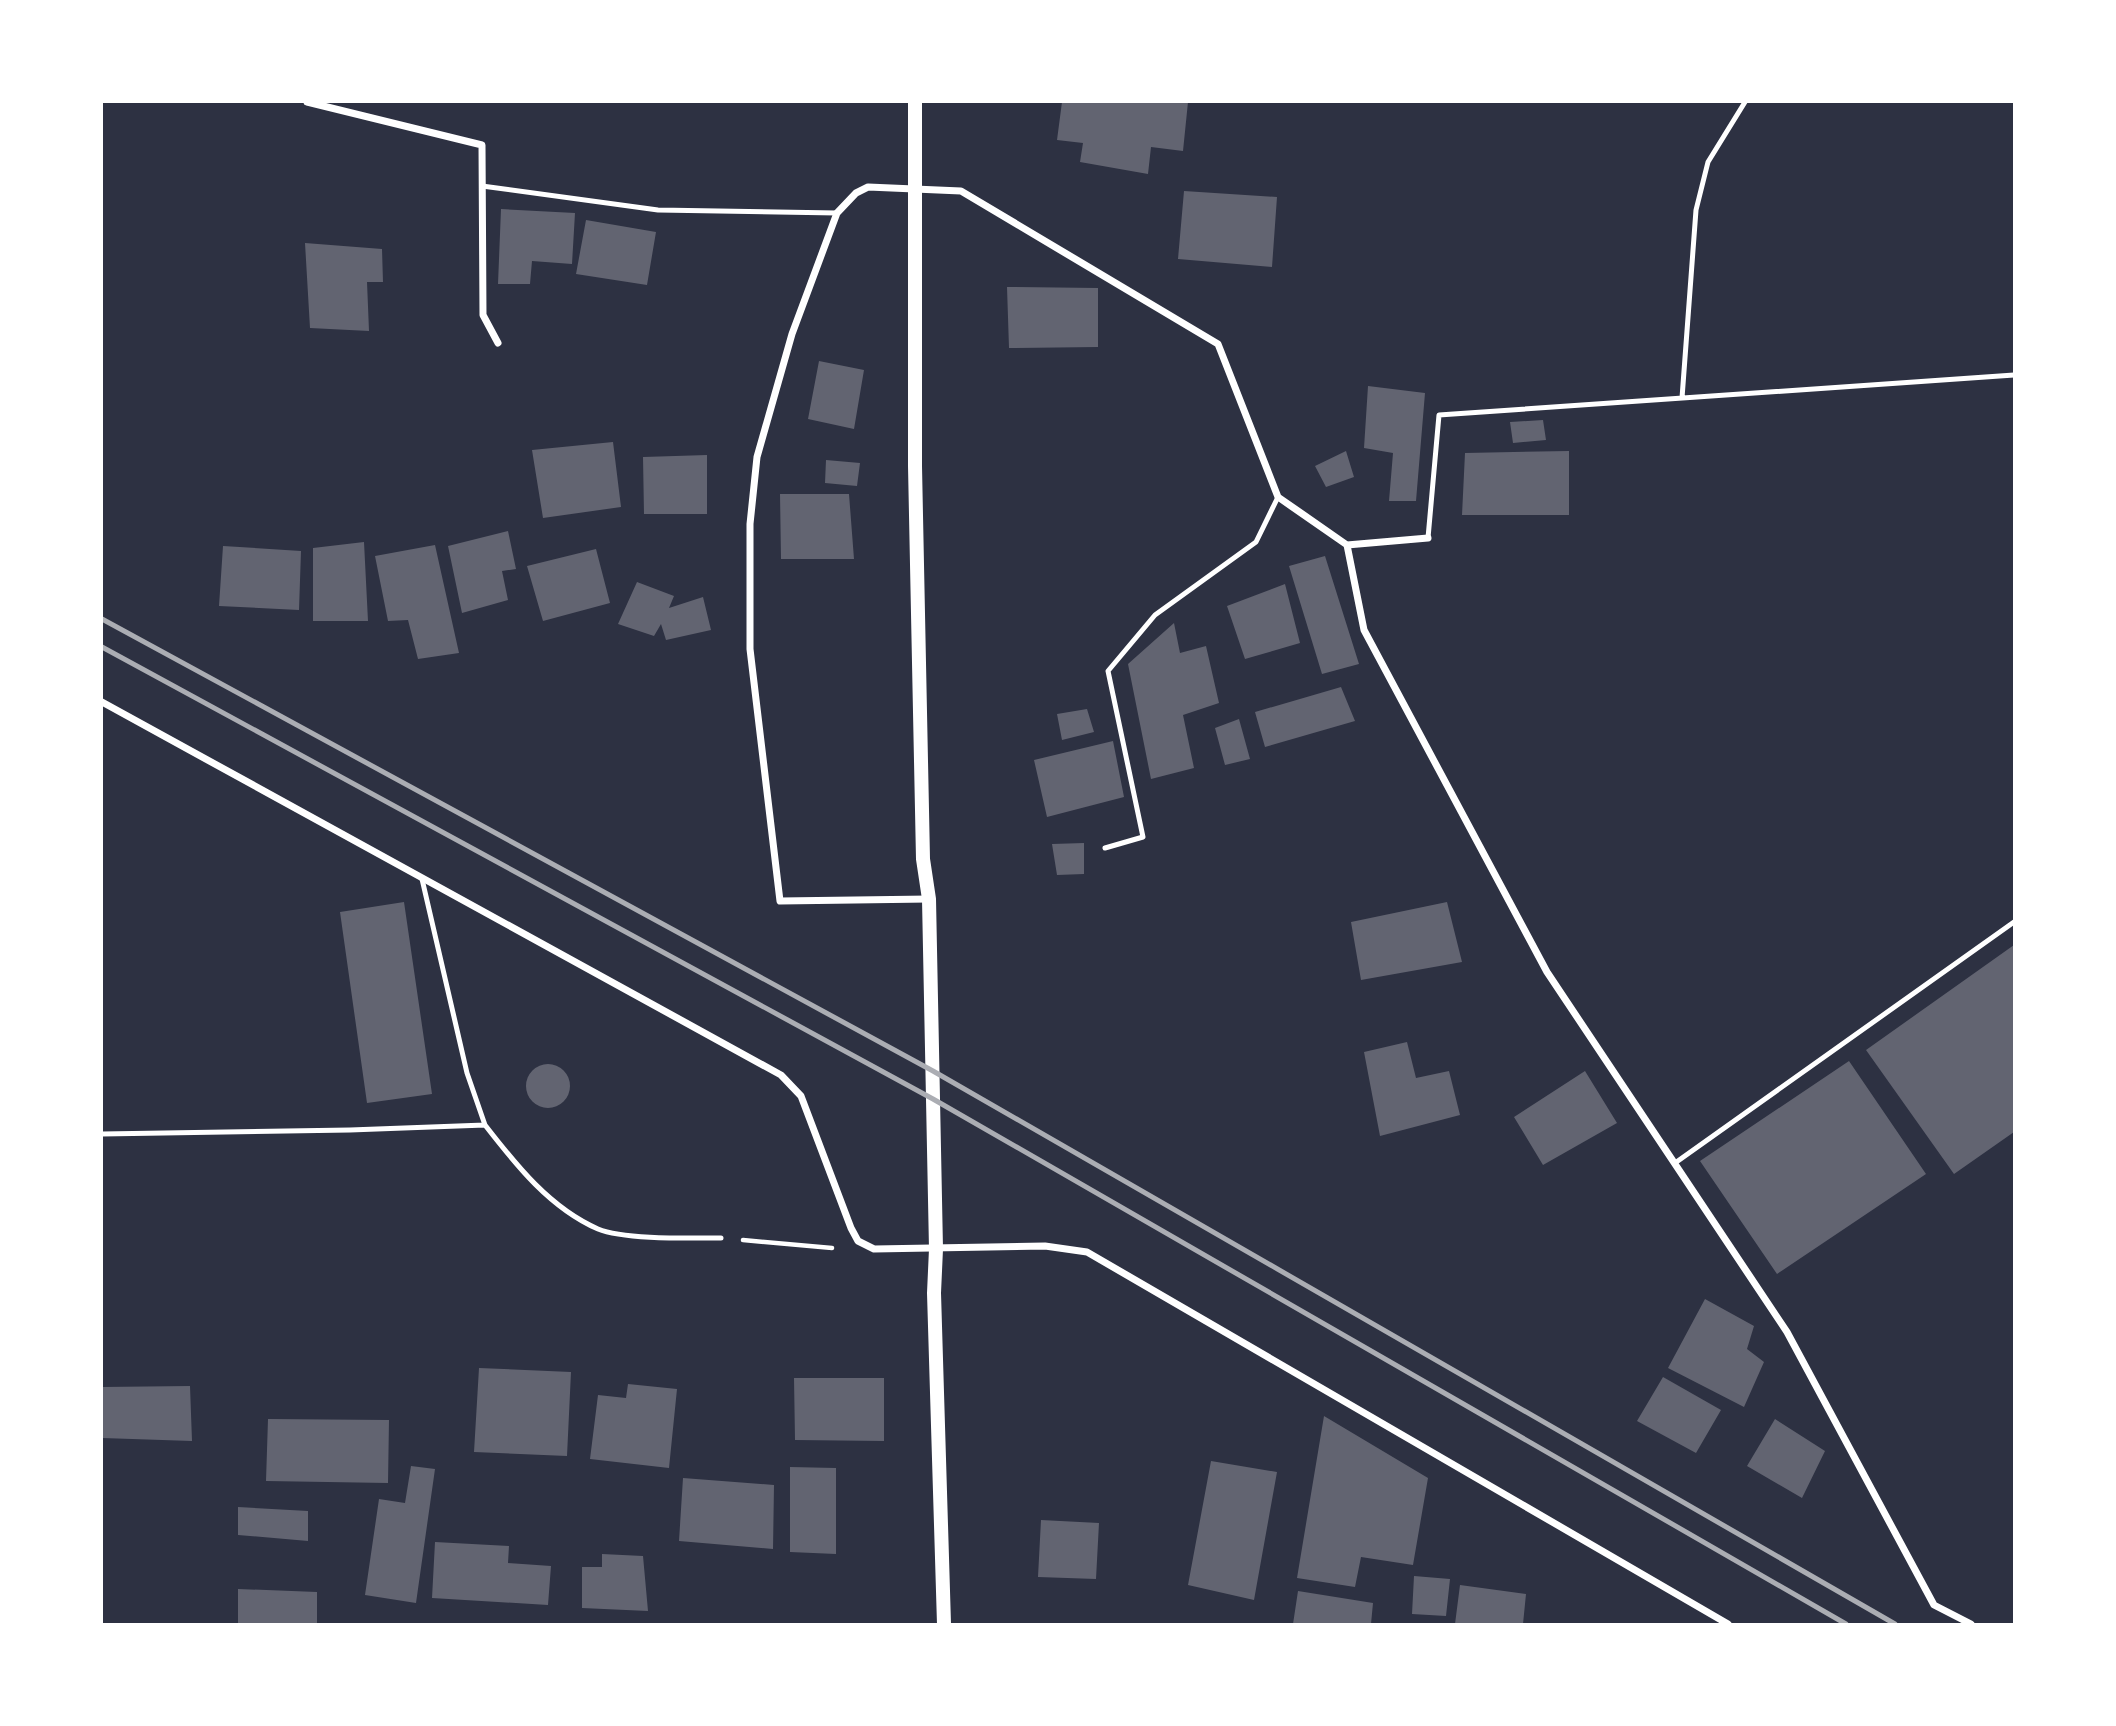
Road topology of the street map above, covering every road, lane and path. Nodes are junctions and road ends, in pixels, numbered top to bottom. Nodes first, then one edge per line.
1 (307, 102) edge
2 (915, 102) edge
3 (1745, 102) edge
4 (482, 186) junction
5 (915, 188) junction
6 (837, 213) junction
7 (498, 343) dead end
8 (2014, 375) edge
9 (1682, 398) junction
10 (1278, 496) junction
11 (1428, 538) joint
12 (1347, 545) junction
13 (102, 702) edge
14 (1105, 848) dead end
15 (422, 879) junction
16 (929, 899) junction
17 (2014, 922) edge
18 (485, 1125) junction
19 (102, 1134) edge
20 (1675, 1163) junction
21 (721, 1238) joint
22 (874, 1249) junction
23 (936, 1249) junction
24 (944, 1625) edge
25 (1728, 1625) edge
26 (1971, 1625) edge

1 - 4 street
2 - 5 main road
3 - 9 lane
4 - 6 lane
4 - 7 street
5 - 6 street
5 - 10 street
5 - 16 main road
6 - 16 street
8 - 9 lane
9 - 11 lane
10 - 12 street
10 - 14 lane
11 - 12 street
12 - 20 street
13 - 15 street
15 - 18 lane
15 - 22 street
16 - 23 main road
17 - 20 lane
18 - 19 lane
18 - 21 lane
20 - 26 street
21 - 22 path
22 - 23 street
23 - 24 main road
23 - 25 street

